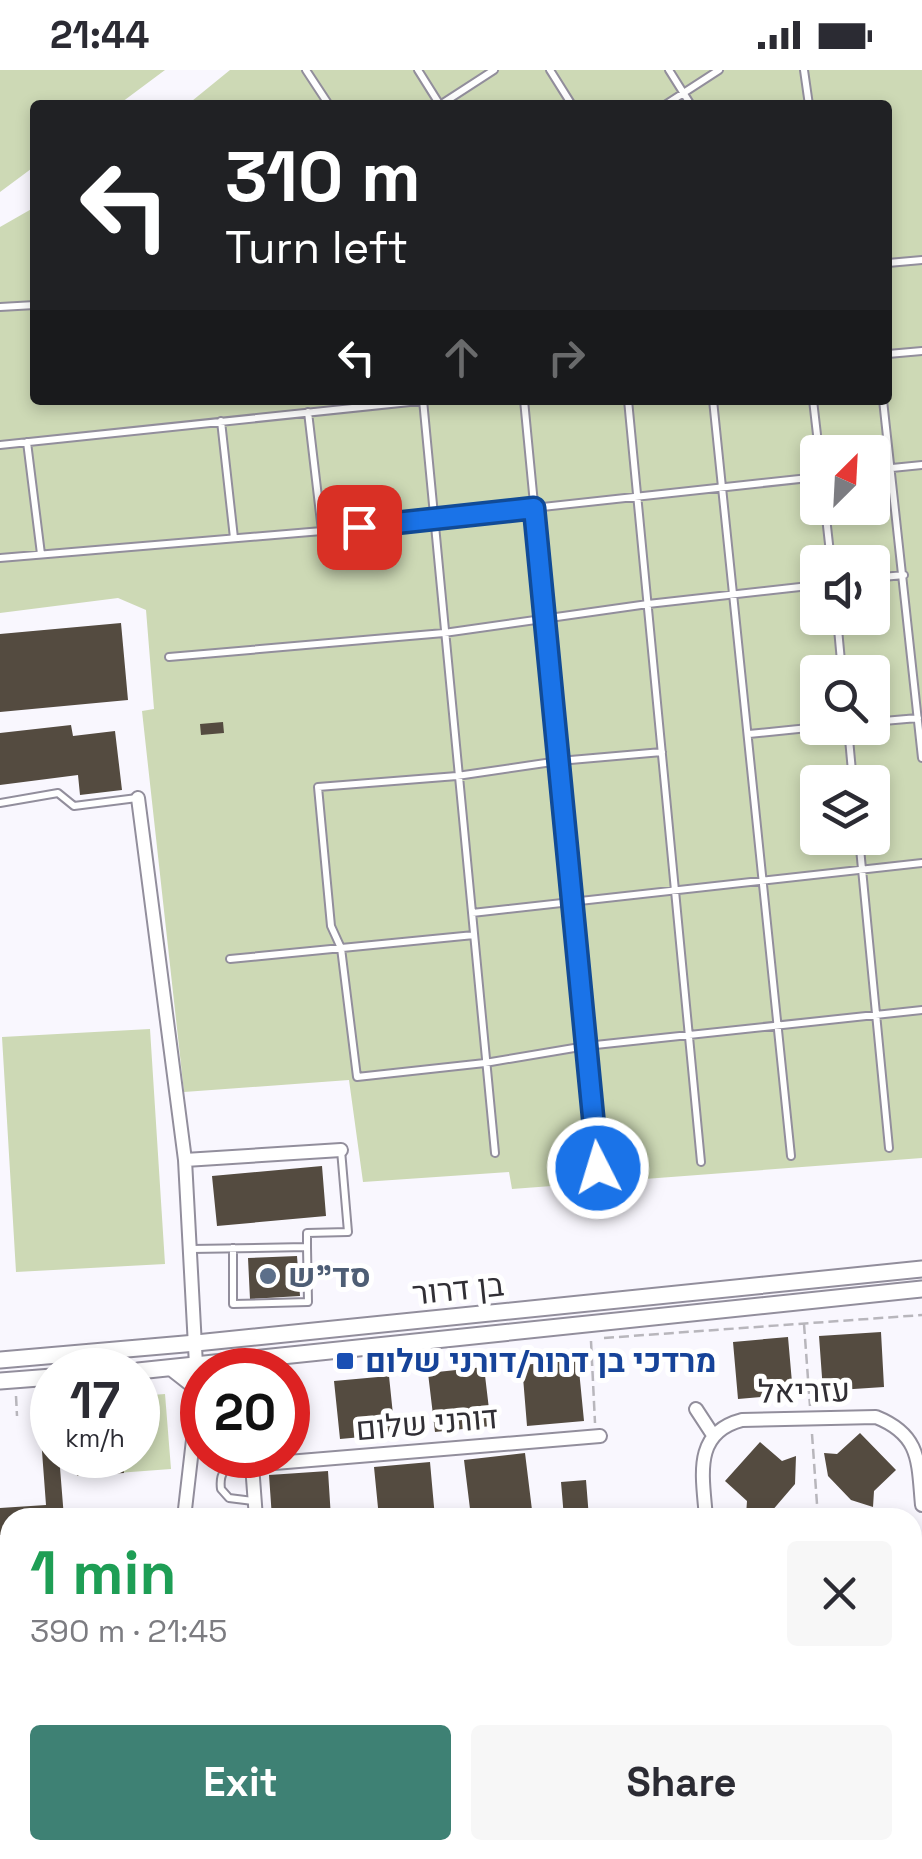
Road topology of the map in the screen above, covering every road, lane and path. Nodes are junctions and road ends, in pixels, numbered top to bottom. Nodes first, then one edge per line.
1 (306, 70) edge
2 (418, 70) edge
3 (494, 70) edge
4 (550, 70) edge
5 (669, 70) edge
6 (719, 70) edge
7 (804, 70) edge
8 (684, 93) junction
9 (326, 100) edge
10 (437, 100) edge
11 (448, 100) edge
12 (569, 100) edge
13 (673, 100) edge
14 (688, 100) edge
15 (808, 100) edge
16 (922, 260) edge
17 (892, 263) edge
18 (30, 305) edge
19 (0, 307) edge
20 (922, 351) edge
21 (892, 354) edge
22 (376, 405) edge
23 (425, 405) edge
24 (524, 405) edge
25 (629, 405) edge
26 (715, 405) edge
27 (814, 405) edge
28 (884, 405) edge
29 (308, 412) junction
30 (221, 421) junction
31 (817, 435) edge
32 (27, 442) junction
33 (0, 444) edge
34 (922, 465) edge
35 (892, 468) junction
36 (800, 478) edge
37 (723, 487) junction
38 (638, 498) junction
39 (534, 508) junction
40 (434, 520) junction
41 (322, 531) junction
42 (234, 538) junction
43 (40, 554) junction
44 (0, 558) edge
45 (904, 574) junction
46 (890, 576) edge
47 (800, 586) edge
48 (734, 594) junction
49 (648, 604) junction
50 (545, 620) junction
51 (444, 633) junction
52 (169, 657) dead end
53 (918, 718) junction
54 (890, 720) edge
55 (800, 729) edge
56 (748, 734) junction
57 (662, 752) junction
58 (922, 758) edge
59 (558, 761) junction
60 (457, 776) junction
61 (138, 798) joint
62 (0, 804) edge
63 (861, 855) edge
64 (922, 862) edge
65 (862, 869) junction
66 (764, 880) junction
67 (675, 890) junction
68 (572, 901) junction
69 (472, 913) junction
70 (474, 935) junction
71 (341, 948) junction
72 (230, 959) dead end
73 (922, 1010) edge
74 (877, 1014) junction
75 (779, 1025) junction
76 (689, 1035) junction
77 (586, 1046) junction
78 (485, 1064) junction
79 (890, 1148) dead end
80 (341, 1150) joint
81 (494, 1154) dead end
82 (792, 1156) dead end
83 (185, 1160) junction
84 (701, 1162) dead end
85 (598, 1168) dead end
86 (307, 1247) junction
87 (233, 1248) junction
88 (190, 1250) junction
89 (922, 1270) edge
90 (922, 1288) edge
91 (922, 1315) edge
92 (196, 1343) junction
93 (196, 1348) edge
94 (310, 1354) edge
95 (0, 1360) edge
96 (180, 1367) edge
97 (173, 1368) junction
98 (160, 1369) edge
99 (180, 1374) edge
100 (7, 1380) edge
101 (696, 1409) dead end
102 (17, 1416) dead end
103 (714, 1435) junction
104 (598, 1436) joint
105 (188, 1478) edge
106 (222, 1478) edge
107 (254, 1501) junction
108 (922, 1505) edge
109 (185, 1508) edge
110 (255, 1508) edge
111 (706, 1508) edge

1 - 9 lane
2 - 10 lane
3 - 11 lane
4 - 12 lane
5 - 8 lane
6 - 8 lane
7 - 15 lane
8 - 13 lane
8 - 14 lane
16 - 17 lane
18 - 19 lane
20 - 21 lane
22 - 29 lane
23 - 40 lane
24 - 39 lane
25 - 38 lane
26 - 37 lane
27 - 31 lane
28 - 35 lane
29 - 30 lane
29 - 41 lane
30 - 32 lane
30 - 42 lane
32 - 33 lane
32 - 43 lane
34 - 35 lane
35 - 45 lane
36 - 37 lane
37 - 38 lane
37 - 48 lane
38 - 39 lane
38 - 49 lane
39 - 40 lane
39 - 50 lane
40 - 41 lane
40 - 51 lane
41 - 42 lane
42 - 43 lane
43 - 44 lane
45 - 46 lane
45 - 53 lane
47 - 48 lane
48 - 49 lane
48 - 56 lane
49 - 50 lane
49 - 57 lane
50 - 51 lane
50 - 59 lane
51 - 52 lane
51 - 60 lane
53 - 54 lane
53 - 58 lane
55 - 56 lane
56 - 66 lane
57 - 59 lane
57 - 67 lane
59 - 60 lane
59 - 68 lane
60 - 69 lane
60 - 71 lane
61 - 62 lane
61 - 83 street
63 - 65 lane
64 - 65 lane
65 - 66 lane
65 - 74 lane
66 - 67 lane
66 - 75 lane
67 - 68 lane
67 - 76 lane
68 - 69 lane
68 - 77 lane
69 - 70 lane
70 - 71 lane
70 - 78 lane
71 - 72 lane
71 - 78 lane
73 - 74 lane
74 - 75 lane
74 - 79 lane
75 - 76 lane
75 - 82 lane
76 - 77 lane
76 - 84 lane
77 - 78 lane
77 - 85 lane
78 - 81 lane
80 - 83 street
80 - 86 lane
83 - 88 street
86 - 87 lane
86 - 87 lane
87 - 88 lane
88 - 92 street
89 - 92 street, בן דרור
90 - 94 street, בן דרור
91 - 104 path
92 - 93 street
92 - 95 street, בן דרור
96 - 97 street, בן דרור
97 - 98 street, בן דרור
97 - 99 street
100 - 102 path
101 - 103 street
103 - 108 street, עזריאל
103 - 111 street
104 - 107 street, דורני שלום
105 - 109 street
106 - 107 lane
107 - 110 street, דורני שלום

